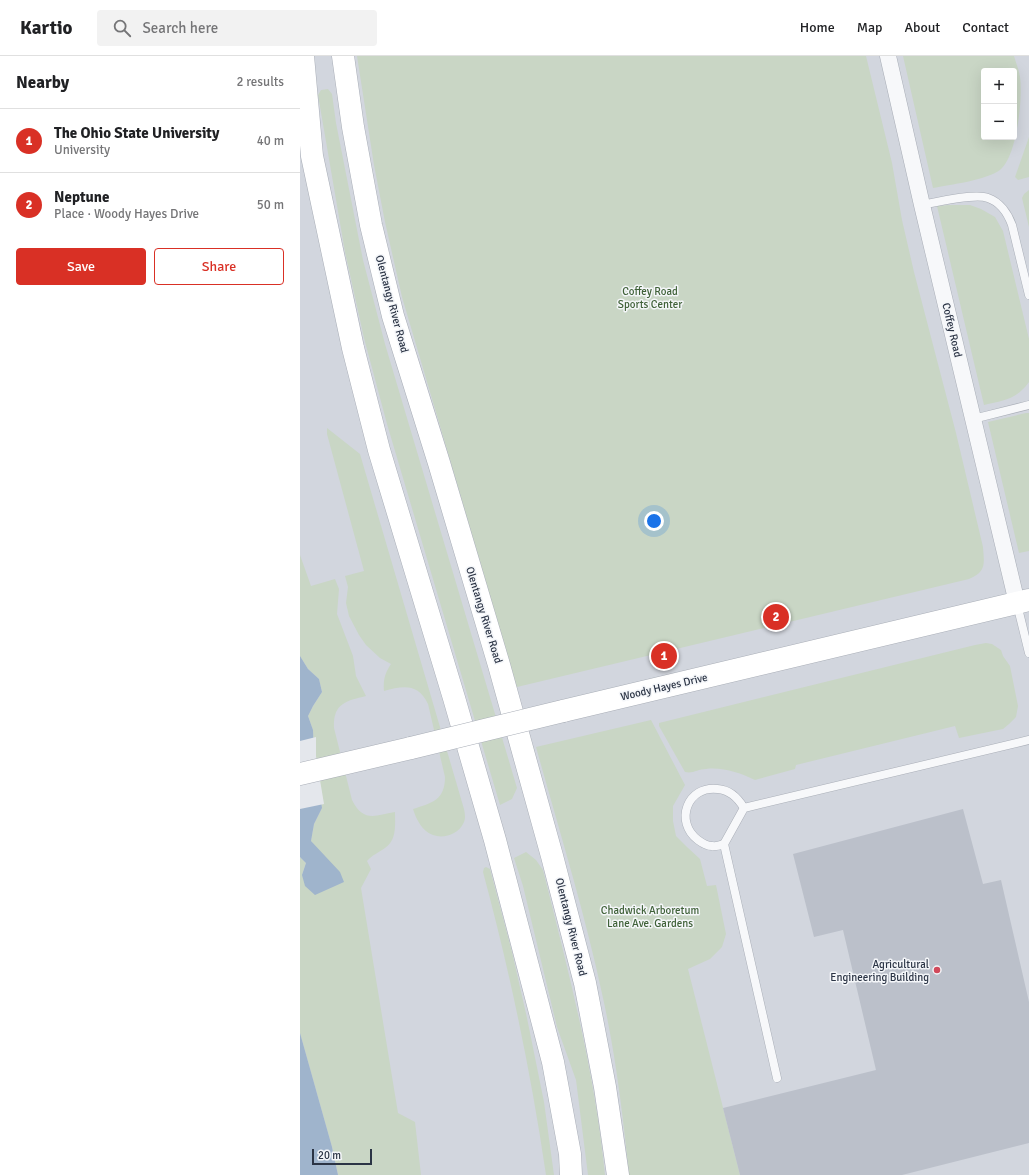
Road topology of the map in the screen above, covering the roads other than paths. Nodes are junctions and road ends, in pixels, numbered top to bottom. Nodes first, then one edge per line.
1 (303, 56) edge
2 (343, 56) edge
3 (888, 56) edge
4 (922, 204) junction
5 (1029, 295) edge
6 (1029, 405) edge
7 (973, 419) junction
8 (1023, 601) edge
9 (1029, 653) edge
10 (1029, 740) edge
11 (300, 774) edge
12 (744, 808) junction
13 (724, 844) junction
14 (777, 1078) dead end
15 (571, 1175) edge
16 (618, 1175) edge

1 - 15 main road
2 - 16 main road, Olentangy River Road
3 - 4 street, Coffey Road
4 - 5 lane
4 - 7 street, Coffey Road
6 - 7 lane
7 - 8 street, Coffey Road
8 - 9 lane
8 - 11 main road, Woody Hayes Drive, bridge
10 - 12 lane
12 - 13 lane
12 - 13 lane
13 - 14 lane

